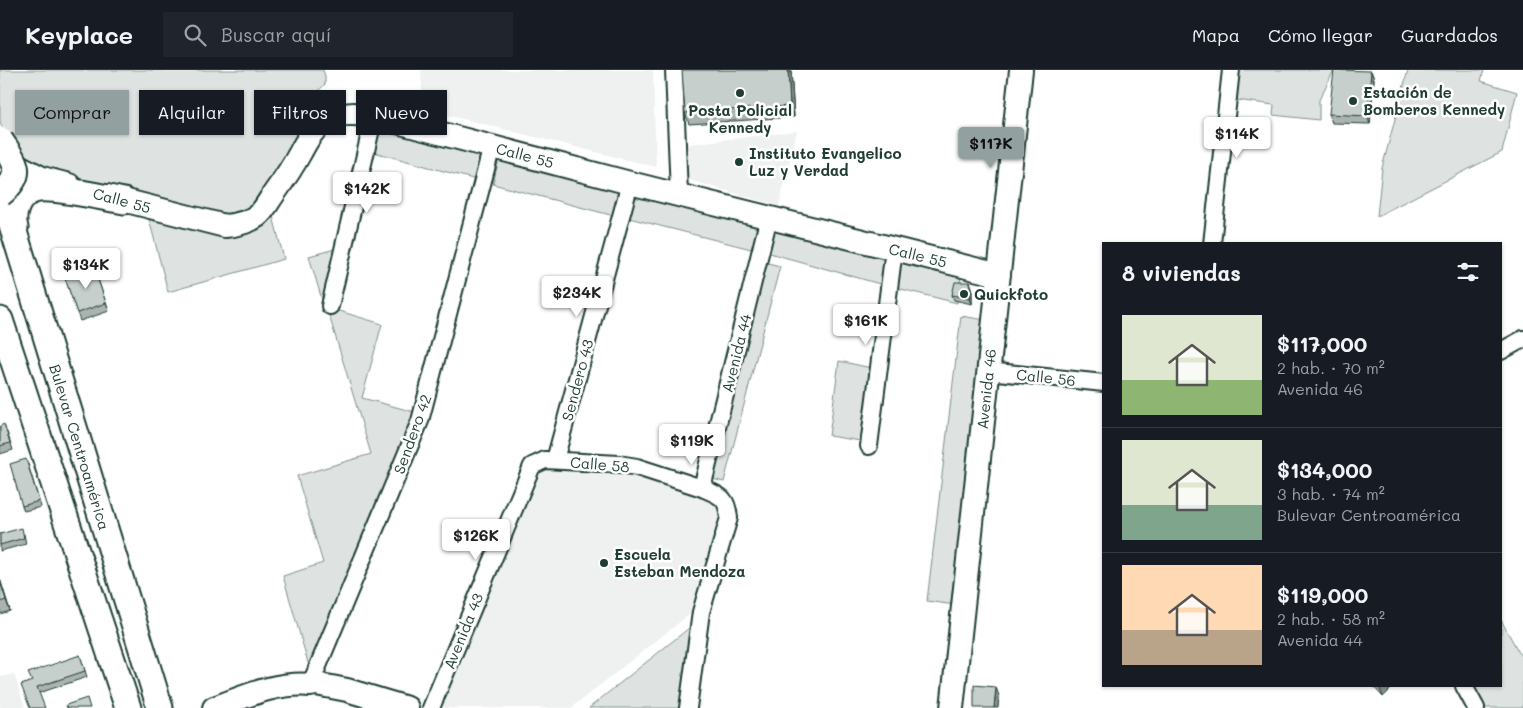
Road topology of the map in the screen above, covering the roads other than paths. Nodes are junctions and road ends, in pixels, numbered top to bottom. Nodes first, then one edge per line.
1 (674, 70) edge
2 (1021, 70) edge
3 (1231, 70) edge
4 (356, 114) edge
5 (370, 135) edge
6 (447, 135) edge
7 (0, 140) edge
8 (492, 146) junction
9 (6, 182) edge
10 (630, 183) junction
11 (679, 194) junction
12 (124, 201) junction
13 (770, 218) junction
14 (1212, 242) edge
15 (894, 249) junction
16 (22, 257) junction
17 (999, 275) junction
18 (330, 306) dead end
19 (0, 320) edge
20 (1523, 339) edge
21 (1502, 350) edge
22 (988, 371) junction
23 (1102, 383) edge
24 (869, 446) dead end
25 (555, 460) junction
26 (702, 488) junction
27 (312, 683) junction
28 (1465, 687) edge
29 (161, 706) edge
30 (128, 708) edge
31 (214, 708) edge
32 (407, 708) edge
33 (431, 708) edge
34 (688, 708) edge
35 (952, 708) edge
36 (1476, 708) edge

1 - 11 street
2 - 17 street, Avenida 46
3 - 14 street
4 - 12 street, Calle 55
5 - 18 street
6 - 8 street, Calle 55
7 - 9 main road, Bulevar Centroamérica, bridge
8 - 10 street, Calle 55
8 - 27 street, Sendero 42
9 - 12 street, Calle 55
9 - 16 main road, Bulevar Centroamérica
10 - 11 street, Calle 55
10 - 25 street, Sendero 43
11 - 13 street, Calle 55
12 - 16 main road
13 - 15 street, Calle 55
13 - 26 street, Avenida 44
15 - 17 street, Calle 55
15 - 24 street
16 - 29 main road, Bulevar Centroamérica
17 - 22 street, Avenida 46
19 - 30 main road
20 - 21 street
22 - 23 street, Calle 56
22 - 35 street, Avenida 46
25 - 26 street, Calle 58
25 - 33 street, Avenida 43
26 - 34 street
27 - 31 street
27 - 32 street
28 - 36 street

